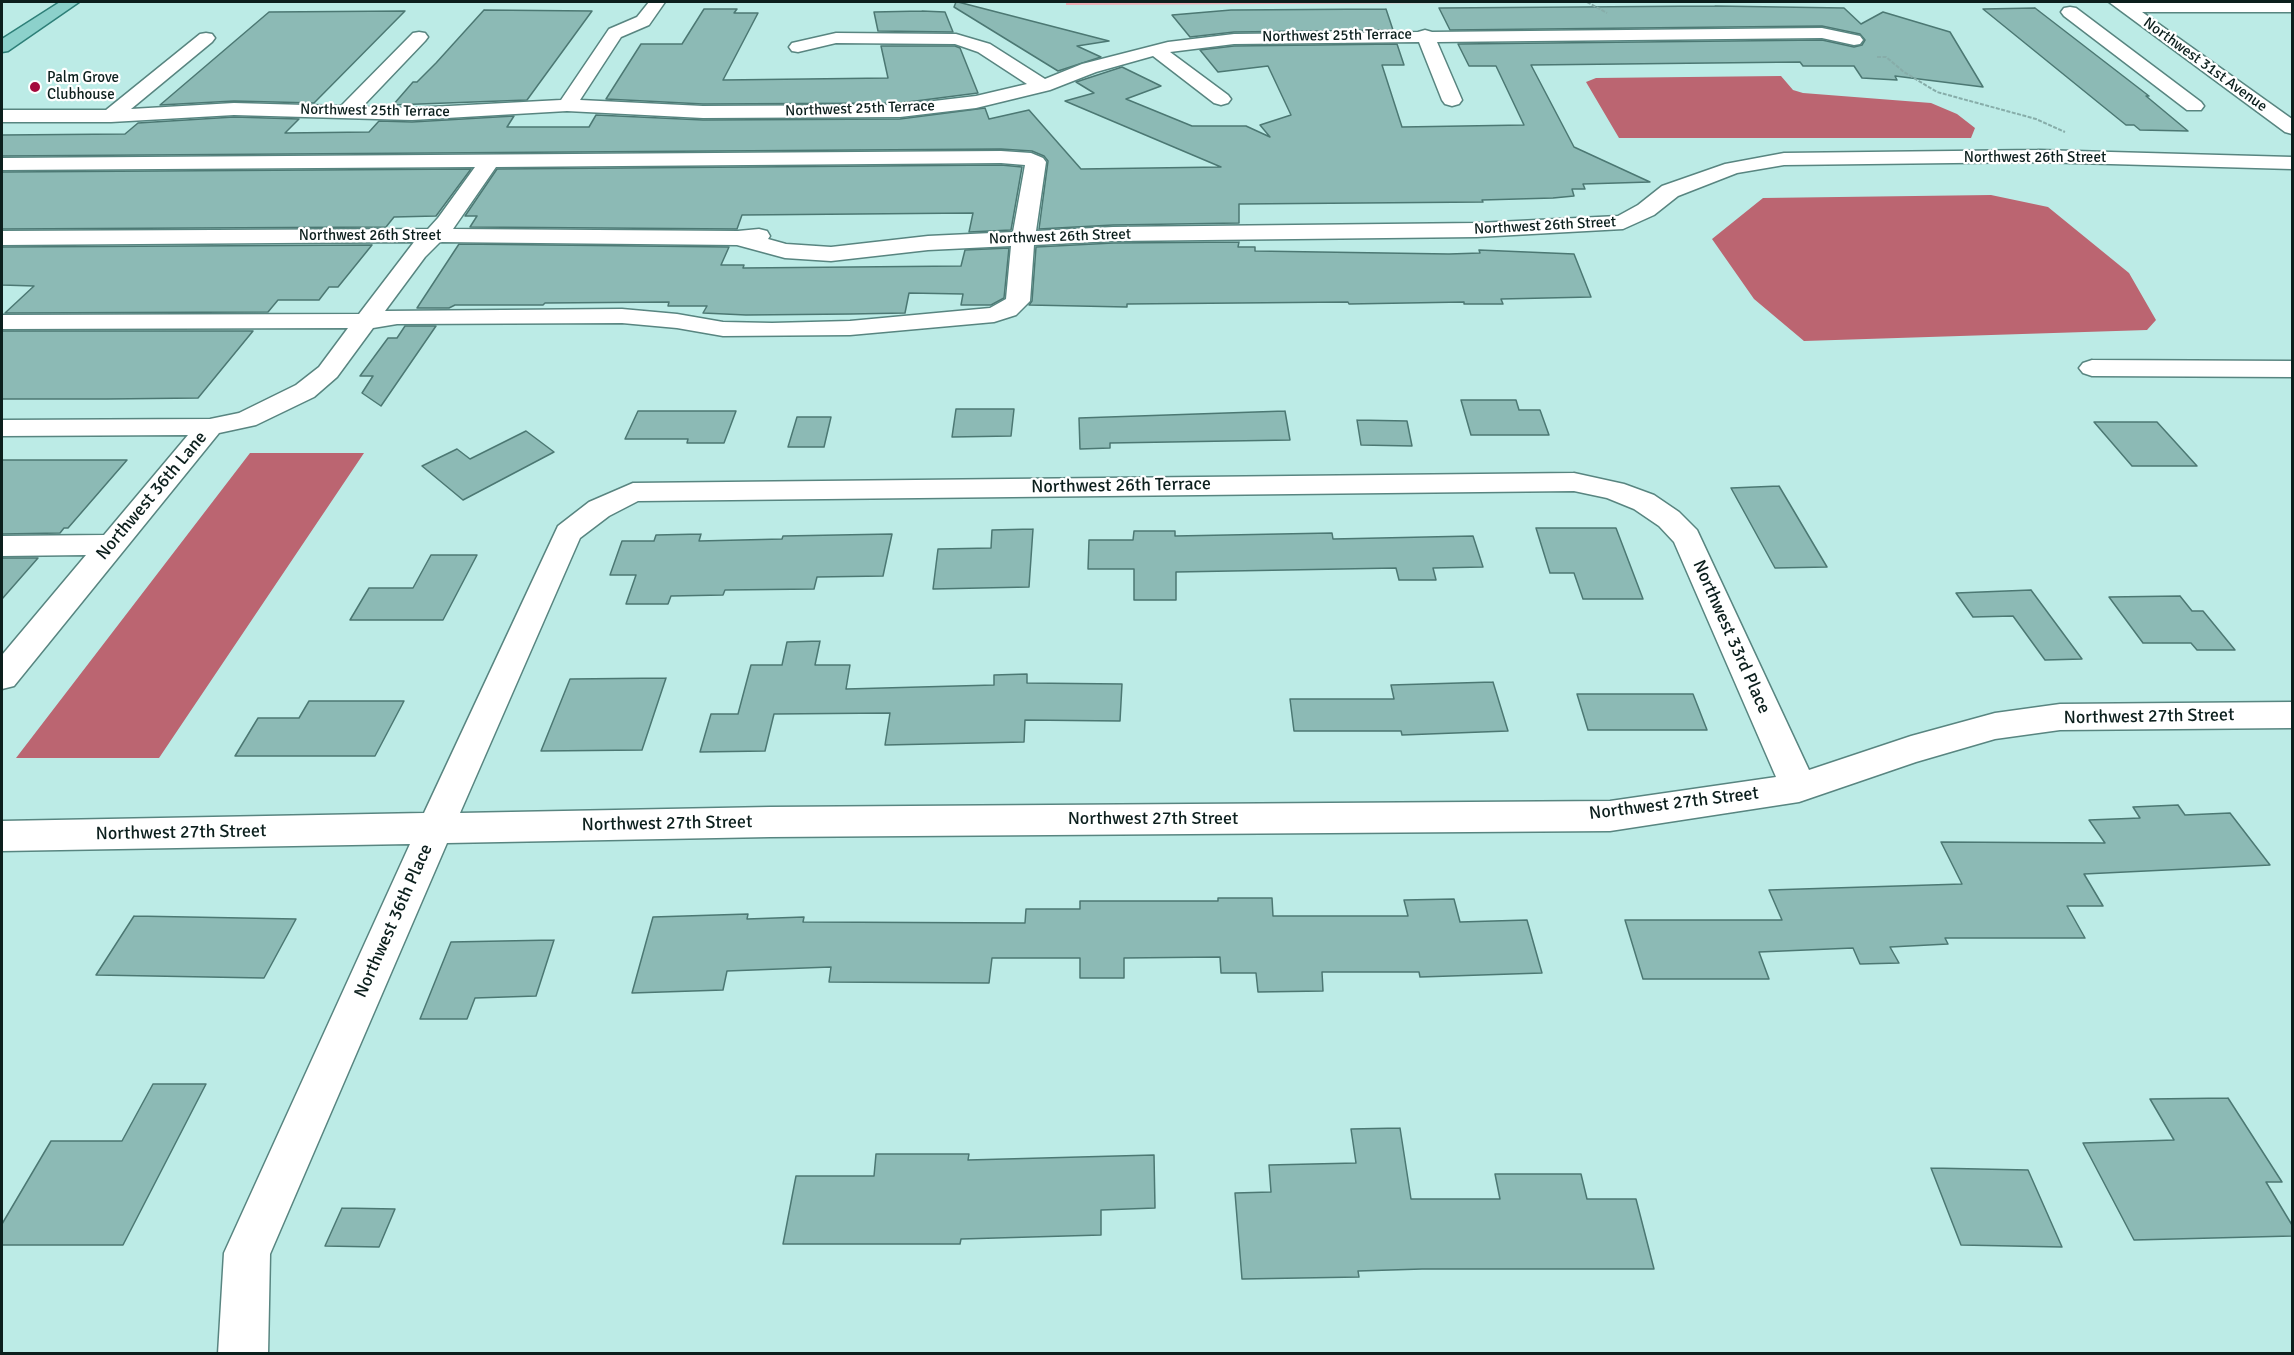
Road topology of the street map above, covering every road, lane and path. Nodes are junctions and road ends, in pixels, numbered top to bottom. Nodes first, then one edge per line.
1 (71, 2) edge
2 (657, 2) edge
3 (2121, 4) edge
4 (2292, 7) edge
5 (2070, 12) dead end
6 (1425, 35) junction
7 (419, 37) dead end
8 (206, 38) dead end
9 (1854, 40) dead end
10 (2, 47) edge
11 (798, 47) dead end
12 (1156, 50) junction
13 (1876, 57) dead end
14 (1043, 86) junction
15 (1221, 99) dead end
16 (1452, 100) dead end
17 (567, 105) junction
18 (2194, 106) dead end
19 (346, 112) junction
20 (2, 116) edge
21 (111, 116) junction
22 (2292, 128) edge
23 (2067, 133) dead end
24 (489, 162) junction
25 (2292, 163) edge
26 (2, 164) edge
27 (434, 236) junction
28 (2, 238) edge
29 (738, 238) junction
30 (1023, 238) junction
31 (928, 243) junction
32 (368, 321) junction
33 (2, 322) edge
34 (2092, 368) dead end
35 (2292, 369) edge
36 (210, 427) junction
37 (2, 428) edge
38 (1644, 502) joint
39 (598, 509) joint
40 (111, 545) junction
41 (2, 546) edge
42 (2, 677) edge
43 (2292, 714) edge
44 (1799, 788) junction
45 (435, 828) junction
46 (2, 836) edge
47 (243, 1353) edge

1 - 10 main road
2 - 17 street
3 - 4 street
3 - 22 street, Northwest 31st Avenue
5 - 18 street
6 - 9 street, Northwest 25th Terrace
6 - 12 street, Northwest 25th Terrace
6 - 16 street
7 - 19 street
8 - 21 street
11 - 14 street
12 - 14 street, Northwest 25th Terrace
12 - 15 street
13 - 23 path
14 - 17 street, Northwest 25th Terrace
17 - 19 street, Northwest 25th Terrace
19 - 21 street, Northwest 25th Terrace
20 - 21 street, Northwest 25th Terrace
24 - 26 street
24 - 27 street, Northwest 36th Lane
24 - 30 street
25 - 30 street, Northwest 26th Street
27 - 28 street, Northwest 26th Street
27 - 29 street, Northwest 26th Street
27 - 32 street, Northwest 36th Lane
29 - 31 street, Northwest 26th Street
29 - 31 street, Northwest 26th Street
30 - 31 street, Northwest 26th Street
30 - 32 street
32 - 33 street
32 - 36 street, Northwest 36th Lane
34 - 35 street
36 - 37 street
36 - 40 street, Northwest 36th Lane
38 - 39 street, Northwest 26th Terrace
38 - 44 street, Northwest 33rd Place
39 - 45 street, Northwest 36th Place
40 - 41 street
40 - 42 street, Northwest 36th Lane
43 - 44 street, Northwest 27th Street
44 - 45 street, Northwest 27th Street
45 - 46 street, Northwest 27th Street
45 - 47 street, Northwest 36th Place

